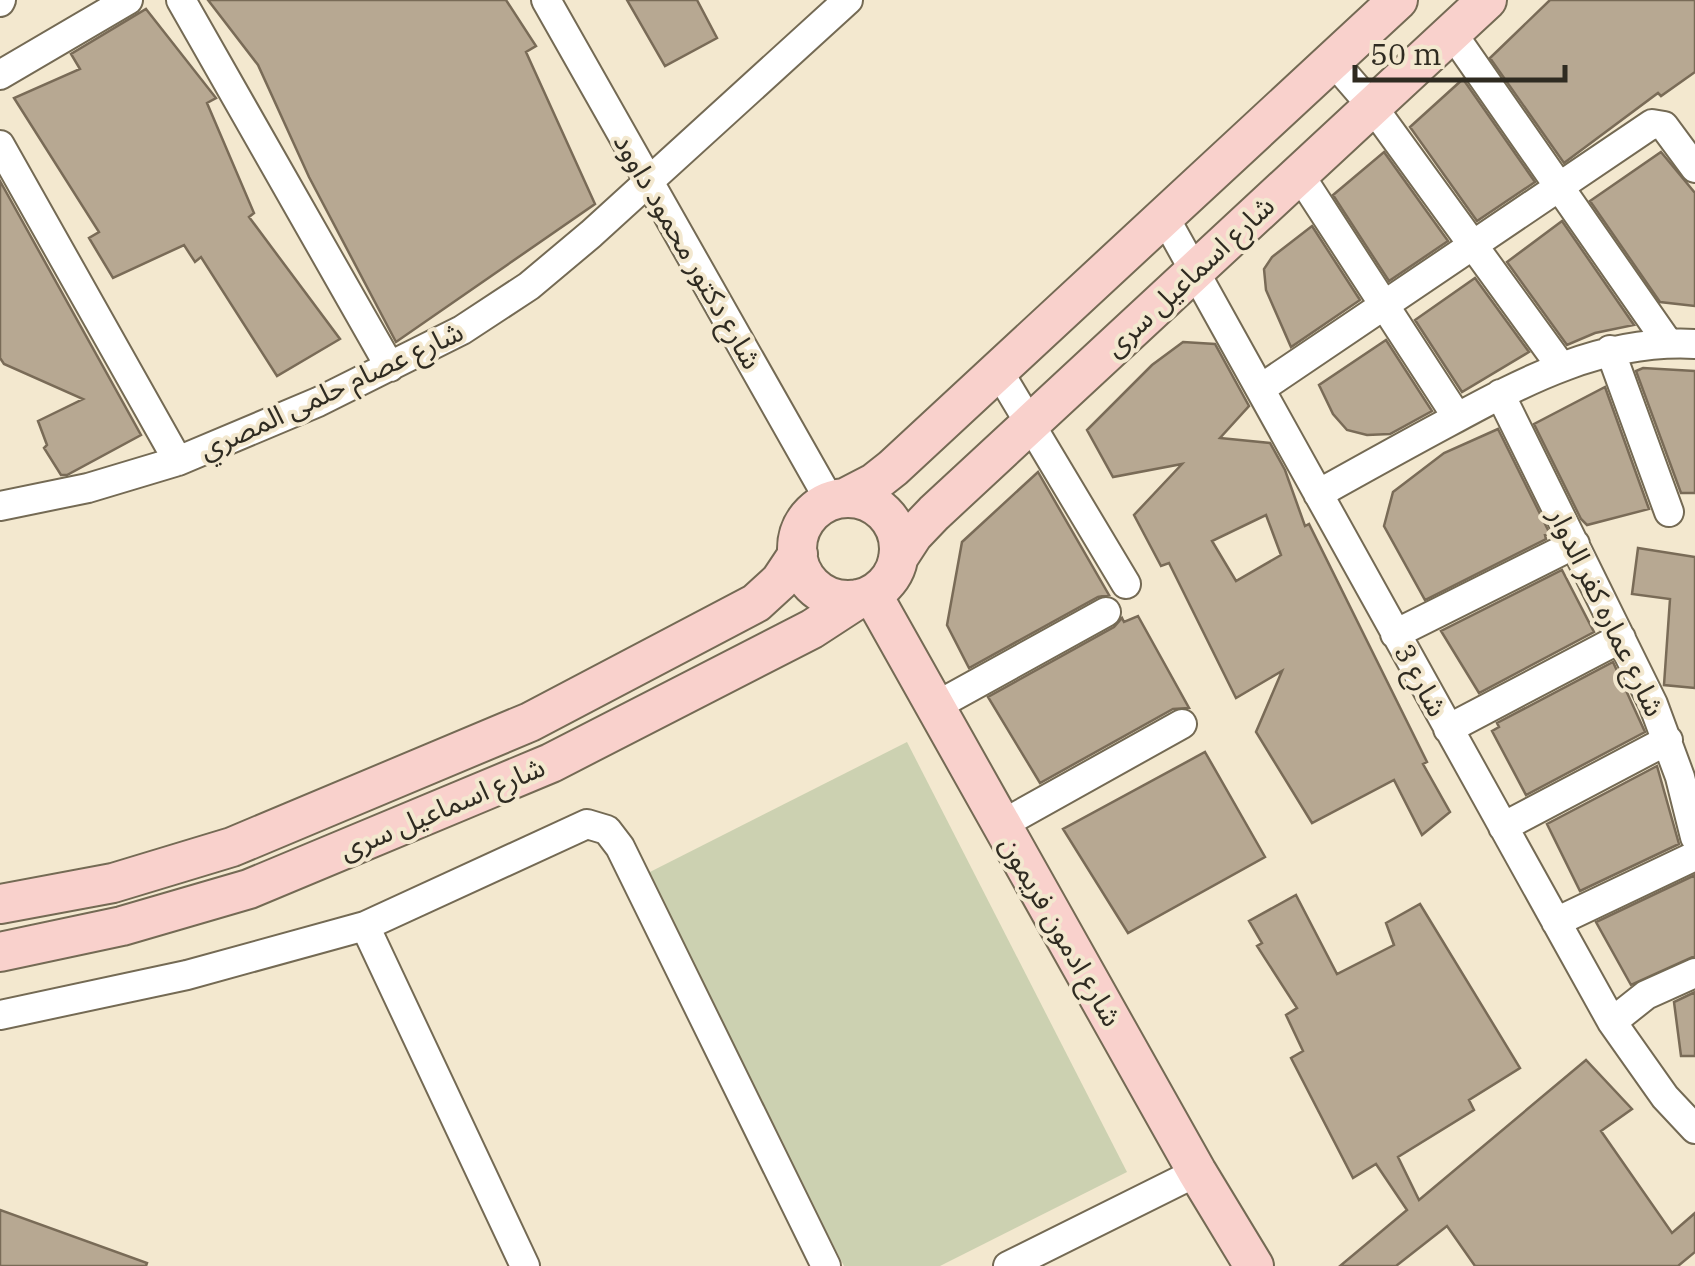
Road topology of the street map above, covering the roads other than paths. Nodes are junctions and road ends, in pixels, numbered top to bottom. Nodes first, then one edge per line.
1 (128, 0) edge
2 (182, 0) edge
3 (546, 0) edge
4 (848, 0) edge
5 (1398, 0) edge
6 (1487, 0) edge
7 (1452, 33) junction
8 (1333, 62) junction
9 (0, 74) edge
10 (1372, 106) junction
11 (0, 146) edge
12 (1695, 168) edge
13 (1299, 174) junction
14 (649, 182) junction
15 (1559, 186) junction
16 (1165, 218) junction
17 (1473, 245) junction
18 (1194, 271) junction
19 (1384, 305) junction
20 (1681, 343) edge
21 (1610, 350) junction
22 (1560, 365) junction
23 (390, 367) junction
24 (1000, 372) junction
25 (1260, 389) junction
26 (1500, 394) junction
27 (1457, 417) junction
28 (1030, 424) junction
29 (178, 461) junction
30 (1318, 494) junction
31 (837, 500) junction
32 (0, 506) edge
33 (1668, 512) dead end
34 (1575, 544) junction
35 (798, 554) junction
36 (898, 558) junction
37 (1126, 584) dead end
38 (865, 596) junction
39 (1106, 612) dead end
40 (1395, 634) junction
41 (1621, 638) junction
42 (662, 652) junction
43 (688, 693) junction
44 (936, 706) junction
45 (530, 722) junction
46 (1182, 724) dead end
47 (1448, 729) junction
48 (1668, 740) junction
49 (551, 763) junction
50 (1001, 825) junction
51 (1503, 828) junction
52 (1695, 838) edge
53 (232, 848) junction
54 (1695, 856) edge
55 (249, 888) junction
56 (0, 904) edge
57 (1556, 922) junction
58 (365, 926) junction
59 (0, 952) edge
60 (1695, 973) edge
61 (0, 1016) edge
62 (1612, 1022) junction
63 (1665, 1096) junction
64 (1695, 1101) edge
65 (1695, 1129) edge
66 (1198, 1172) junction
67 (525, 1266) edge
68 (826, 1266) edge
69 (1008, 1266) edge
70 (1254, 1266) edge

1 - 9 street
2 - 23 street
3 - 14 street, شارع دكتور محمود داوود
4 - 14 street, شارع عصام حلمى المصري
5 - 8 street
6 - 7 street, شارع اسماعيل سرى
7 - 10 street, شارع اسماعيل سرى
7 - 15 street
8 - 10 street
8 - 16 street
10 - 13 street, شارع اسماعيل سرى
10 - 17 street
11 - 29 street
12 - 15 street
13 - 18 street, شارع اسماعيل سرى
13 - 19 street
14 - 23 street, شارع عصام حلمى المصري
14 - 31 street, شارع دكتور محمود داوود
15 - 17 street
15 - 20 street
16 - 18 street, شارع 3
16 - 24 street
17 - 19 street
17 - 22 street
18 - 25 street, شارع 3
18 - 28 street, شارع اسماعيل سرى
19 - 25 street
19 - 27 street
20 - 21 street
21 - 22 street
21 - 33 street
22 - 26 street
23 - 29 street, شارع عصام حلمى المصري
24 - 28 street
24 - 31 street
25 - 30 street, شارع 3
26 - 27 street
26 - 34 street, شارع عماره كفر الدوار
27 - 30 street
28 - 36 street, شارع اسماعيل سرى
28 - 37 street
29 - 32 street, شارع عصام حلمى المصري
30 - 40 street, شارع 3
31 - 35 street
31 - 36 street
34 - 40 street
34 - 41 street, شارع عماره كفر الدوار
35 - 38 street
35 - 42 street, شارع اسماعيل سرى
36 - 38 street
38 - 43 street, شارع اسماعيل سرى
38 - 44 street, شارع ادمون فريمون
39 - 44 street
40 - 47 street, شارع 3
41 - 47 street
41 - 48 street, شارع عماره كفر الدوار
42 - 43 street
42 - 45 street, شارع اسماعيل سرى
43 - 49 street, شارع اسماعيل سرى
44 - 50 street, شارع ادمون فريمون
45 - 49 street
45 - 53 street, شارع اسماعيل سرى
46 - 50 street
47 - 51 street, شارع 3
48 - 51 street
48 - 52 street, شارع عماره كفر الدوار
49 - 55 street, شارع اسماعيل سرى
50 - 66 street, شارع ادمون فريمون
51 - 57 street, شارع 3
53 - 55 street
53 - 56 street, شارع اسماعيل سرى
54 - 57 street
55 - 59 street, شارع اسماعيل سرى
57 - 62 street, شارع 3
58 - 61 street
58 - 67 street
58 - 68 street
60 - 62 street
62 - 63 street, شارع 3
63 - 64 street
63 - 65 street, شارع 3
66 - 69 street
66 - 70 street, شارع ادمون فريمون

